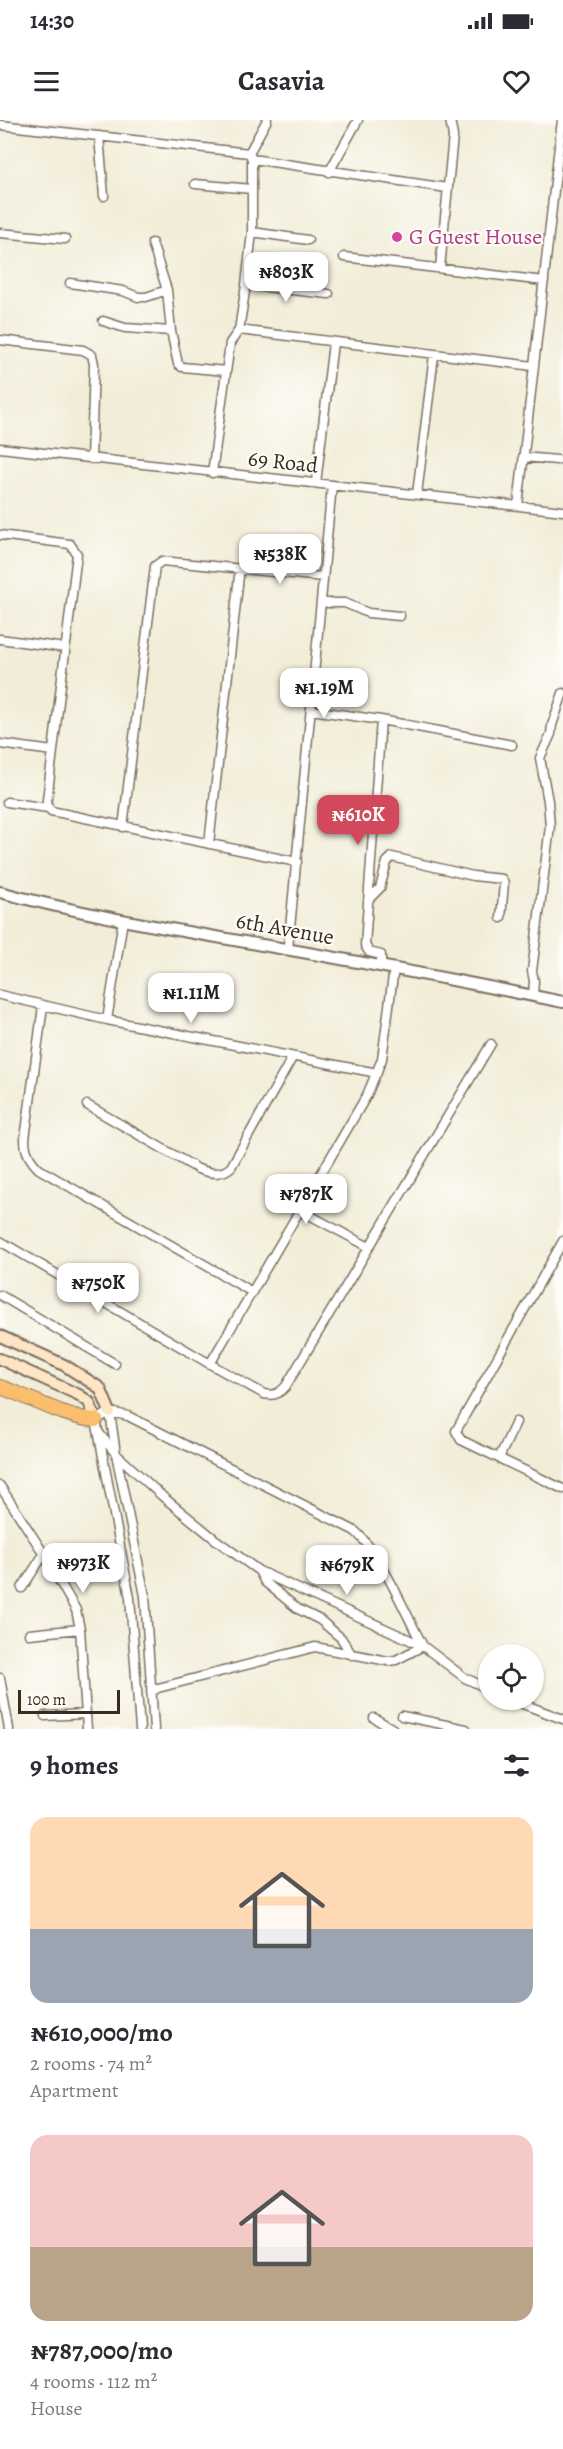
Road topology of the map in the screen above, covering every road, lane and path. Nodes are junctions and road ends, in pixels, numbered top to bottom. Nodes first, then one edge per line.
1 (267, 120) edge
2 (358, 120) edge
3 (450, 120) edge
4 (562, 120) edge
5 (0, 125) edge
6 (99, 136) junction
7 (251, 156) junction
8 (329, 172) junction
9 (195, 184) dead end
10 (447, 188) junction
11 (252, 189) junction
12 (104, 196) dead end
13 (252, 231) junction
14 (0, 233) edge
15 (65, 239) dead end
16 (308, 240) dead end
17 (153, 243) dead end
18 (344, 257) dead end
19 (440, 268) junction
20 (544, 281) junction
21 (70, 283) dead end
22 (246, 285) junction
23 (167, 290) junction
24 (329, 294) dead end
25 (103, 321) dead end
26 (239, 330) junction
27 (171, 332) junction
28 (0, 340) edge
29 (333, 343) junction
30 (434, 355) junction
31 (533, 366) junction
32 (226, 371) junction
33 (0, 448) edge
34 (523, 457) junction
35 (91, 459) junction
36 (557, 460) dead end
37 (212, 473) junction
38 (316, 483) junction
39 (332, 485) junction
40 (417, 494) junction
41 (518, 506) junction
42 (563, 511) edge
43 (0, 536) edge
44 (240, 567) junction
45 (323, 577) junction
46 (321, 603) junction
47 (400, 616) dead end
48 (0, 639) edge
49 (64, 648) junction
50 (563, 693) edge
51 (311, 710) junction
52 (381, 720) junction
53 (0, 744) edge
54 (512, 745) dead end
55 (53, 751) junction
56 (7, 802) dead end
57 (48, 808) junction
58 (123, 827) junction
59 (209, 844) junction
60 (297, 862) junction
61 (0, 892) edge
62 (368, 900) junction
63 (501, 918) dead end
64 (123, 920) junction
65 (288, 949) junction
66 (381, 966) junction
67 (394, 968) junction
68 (0, 995) edge
69 (533, 996) junction
70 (563, 1002) edge
71 (43, 1006) junction
72 (107, 1020) junction
73 (491, 1044) dead end
74 (292, 1058) junction
75 (377, 1073) junction
76 (87, 1105) dead end
77 (300, 1210) junction
78 (0, 1241) edge
79 (563, 1241) edge
80 (369, 1247) junction
81 (252, 1292) junction
82 (0, 1295) edge
83 (0, 1336) edge
84 (0, 1359) edge
85 (115, 1364) dead end
86 (210, 1364) junction
87 (0, 1387) edge
88 (110, 1412) junction
89 (516, 1422) dead end
90 (97, 1426) junction
91 (116, 1454) junction
92 (499, 1458) junction
93 (0, 1485) edge
94 (563, 1489) edge
95 (44, 1554) junction
96 (259, 1571) junction
97 (22, 1588) dead end
98 (80, 1629) junction
99 (29, 1634) dead end
100 (423, 1646) junction
101 (352, 1655) junction
102 (0, 1678) edge
103 (478, 1684) edge
104 (151, 1692) junction
105 (539, 1710) edge
106 (86, 1714) junction
107 (45, 1716) dead end
108 (402, 1716) dead end
109 (374, 1718) dead end
110 (563, 1719) edge
111 (9, 1729) edge
112 (87, 1729) edge
113 (140, 1729) edge
114 (154, 1729) edge
115 (393, 1729) edge
116 (466, 1729) edge

1 - 7 street
2 - 8 street
3 - 10 street
4 - 20 street
5 - 6 street
6 - 7 street
6 - 12 street
7 - 8 street
7 - 11 street
8 - 10 street
9 - 11 street
10 - 19 street
11 - 13 street
13 - 16 street
13 - 22 street
14 - 15 street
17 - 23 street
18 - 19 street
19 - 20 street
20 - 31 street
21 - 23 street
22 - 24 street
22 - 26 street
23 - 27 street
25 - 27 street
26 - 29 street
26 - 32 street
27 - 32 street
28 - 35 street
29 - 30 street
29 - 38 street
30 - 31 street
30 - 40 street
31 - 34 street
32 - 37 street
33 - 35 street, 69 Road
34 - 36 street
34 - 41 street
35 - 37 street, 69 Road
37 - 38 street, 69 Road
38 - 39 street, 69 Road
39 - 40 street, 69 Road
39 - 45 street
40 - 41 street, 69 Road
41 - 42 street, 69 Road
43 - 49 street
44 - 45 street
44 - 58 street
44 - 59 street
45 - 46 street
46 - 47 street
46 - 51 street
48 - 49 street
49 - 55 street
50 - 69 street
51 - 52 street
51 - 60 street
52 - 54 street
52 - 62 street
53 - 55 street
55 - 57 street
56 - 57 street
57 - 58 street
58 - 59 street
59 - 60 street
60 - 65 street
61 - 64 street, 6th Avenue
62 - 63 street
62 - 66 street
64 - 65 street, 6th Avenue
64 - 72 street
65 - 66 street, 6th Avenue
66 - 67 street, 6th Avenue
67 - 69 street, 6th Avenue
67 - 75 street
68 - 71 street
69 - 70 street, 6th Avenue
71 - 72 street
71 - 81 street
72 - 74 street
73 - 80 street
74 - 75 street
74 - 76 street
75 - 77 street
77 - 80 street
77 - 81 street
78 - 86 street
79 - 92 street
80 - 86 street
81 - 86 street
82 - 85 street
83 - 88 main road
84 - 90 main road
87 - 90 highway
88 - 90 street
88 - 91 street
88 - 100 street
89 - 92 street
90 - 91 street
90 - 113 street
91 - 96 street
91 - 104 street
92 - 94 street
93 - 95 street
95 - 97 street
95 - 98 street
96 - 100 street
96 - 101 street
98 - 99 street
98 - 106 street
100 - 101 street
100 - 103 street
101 - 104 street
102 - 111 street
104 - 114 street
105 - 110 street
106 - 107 street
106 - 112 street
108 - 116 street
109 - 115 street

